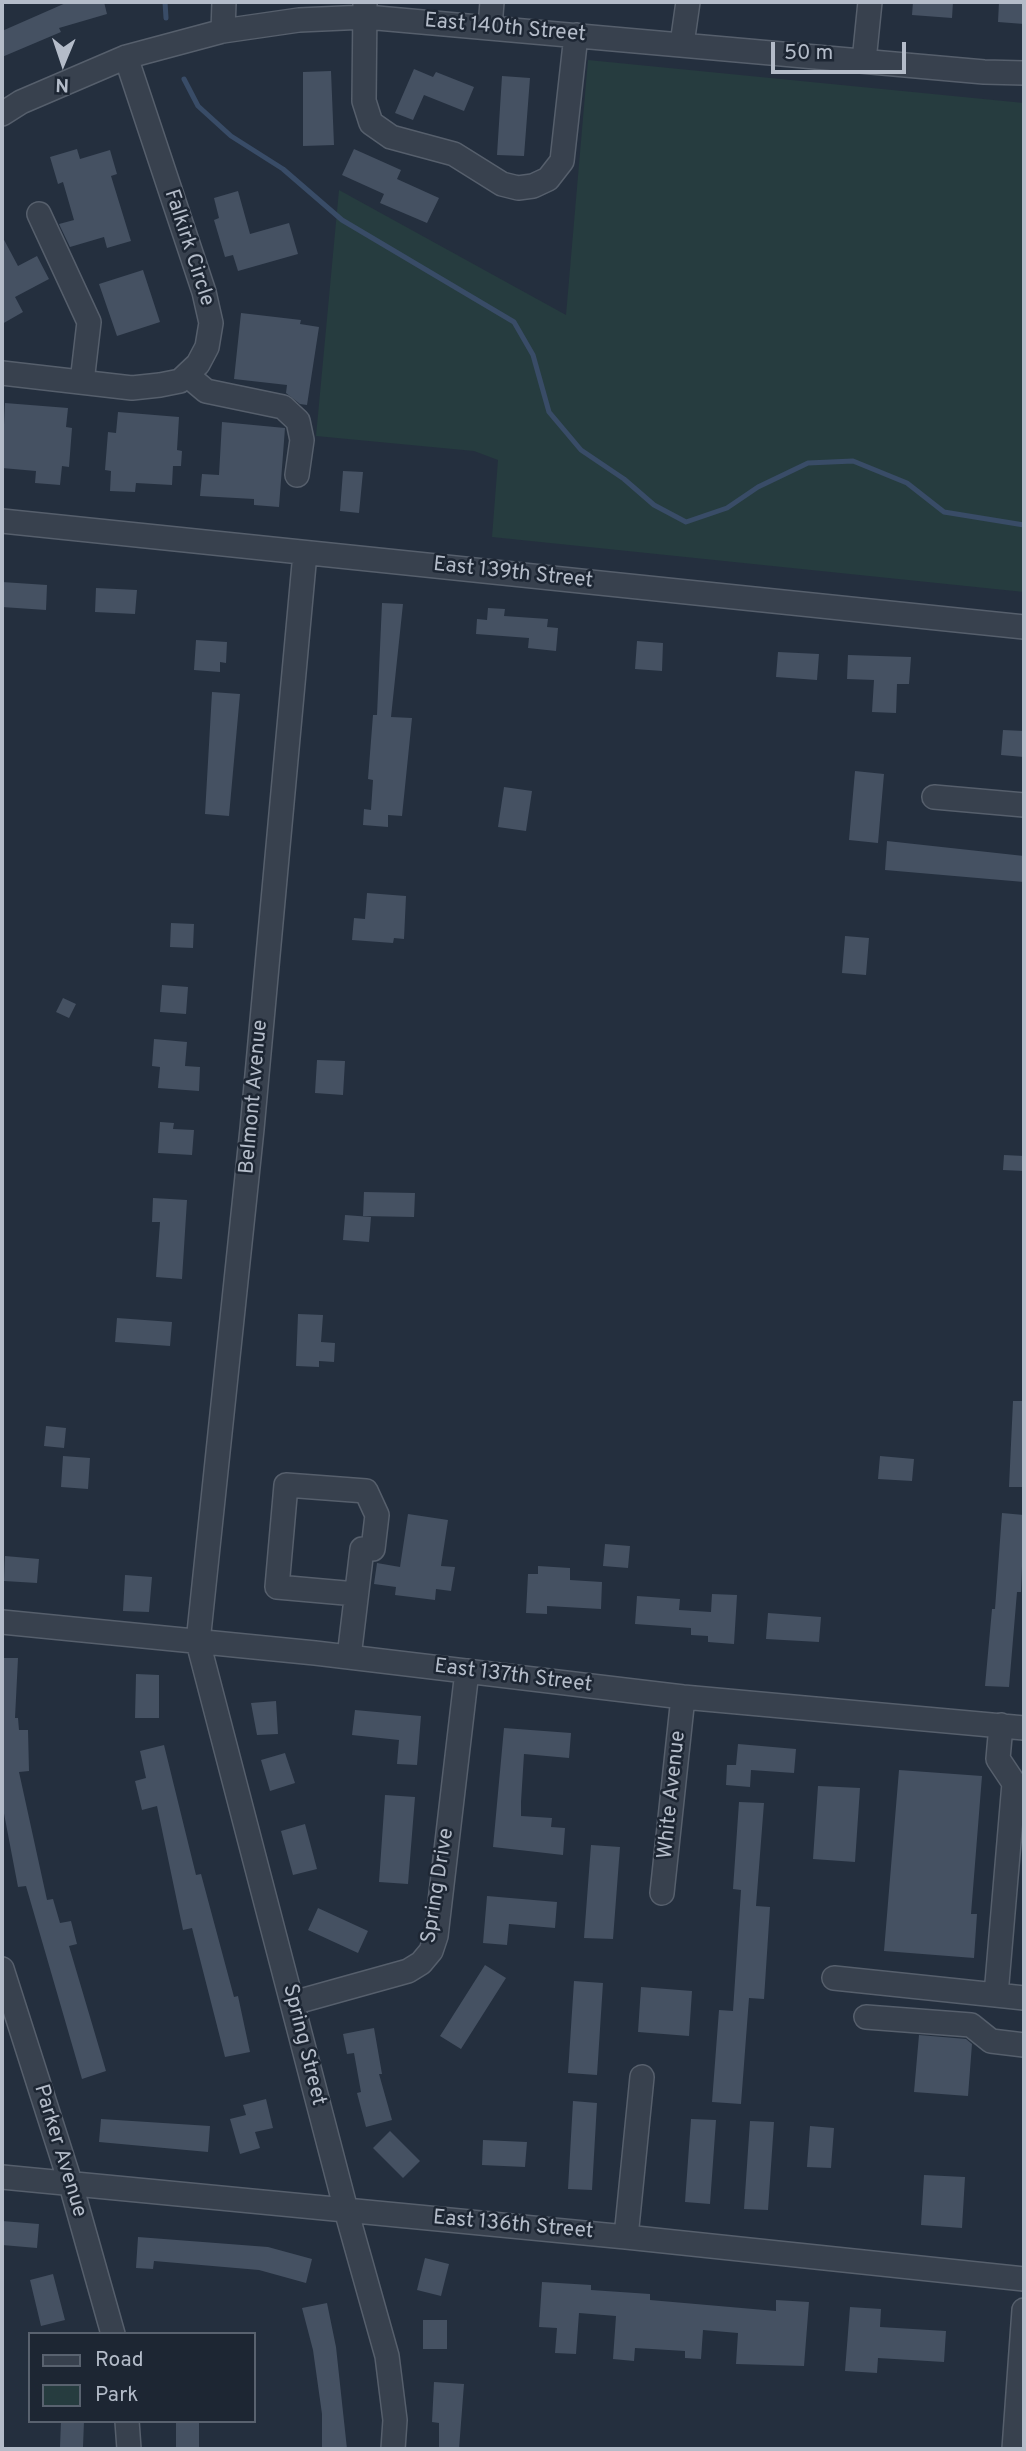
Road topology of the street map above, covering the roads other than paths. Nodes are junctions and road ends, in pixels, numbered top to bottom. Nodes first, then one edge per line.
1 (224, 2) edge
2 (492, 2) edge
3 (688, 2) edge
4 (870, 2) edge
5 (365, 9) edge
6 (490, 27) junction
7 (223, 31) junction
8 (576, 35) junction
9 (682, 44) junction
10 (125, 57) junction
11 (864, 61) junction
12 (1024, 73) edge
13 (2, 114) edge
14 (38, 214) dead end
15 (2, 373) edge
16 (187, 375) junction
17 (82, 382) junction
18 (297, 475) dead end
19 (2, 521) edge
20 (305, 553) junction
21 (1024, 627) edge
22 (934, 797) dead end
23 (1024, 804) edge
24 (356, 1594) junction
25 (2, 1622) edge
26 (198, 1642) junction
27 (349, 1657) junction
28 (467, 1671) junction
29 (683, 1697) junction
30 (1013, 1726) edge
31 (662, 1893) dead end
32 (2, 1969) edge
33 (834, 1978) dead end
34 (996, 1995) junction
35 (1024, 1998) edge
36 (292, 2003) junction
37 (866, 2017) dead end
38 (1024, 2045) edge
39 (642, 2077) dead end
40 (2, 2178) edge
41 (71, 2185) junction
42 (345, 2210) junction
43 (626, 2236) junction
44 (1024, 2279) edge
45 (1024, 2310) edge
46 (112, 2332) edge
47 (127, 2423) edge
48 (129, 2449) edge
49 (393, 2449) edge
50 (1014, 2449) edge

1 - 7 street
2 - 6 street
3 - 9 street
4 - 11 street
5 - 6 street, East 140th Street
5 - 7 street, East 140th Street
5 - 8 street
6 - 8 street, East 140th Street
7 - 10 street, East 140th Street
8 - 9 street, East 140th Street
9 - 11 street, East 140th Street
10 - 13 street, East 140th Street
10 - 16 street, Falkirk Circle
11 - 12 street, East 140th Street
14 - 17 street
15 - 17 street
16 - 17 street
16 - 18 street
19 - 20 street, East 139th Street
20 - 21 street, East 139th Street
20 - 26 street, Belmont Avenue
22 - 23 street
24 - 24 street
24 - 27 street
25 - 26 street, East 137th Street
26 - 27 street, East 137th Street
26 - 36 street, Spring Street
27 - 28 street, East 137th Street
28 - 29 street, East 137th Street
28 - 36 street, Spring Drive
29 - 30 street, East 137th Street
29 - 31 street, White Avenue
30 - 34 street
32 - 41 street, Parker Avenue
33 - 34 street
34 - 35 street
36 - 42 street, Spring Street
37 - 38 street
39 - 43 street
40 - 41 street, East 136th Street
41 - 42 street, East 136th Street
41 - 46 street, Parker Avenue
42 - 43 street, East 136th Street
42 - 49 street, Spring Street
43 - 44 street, East 136th Street
45 - 50 street
47 - 48 street

